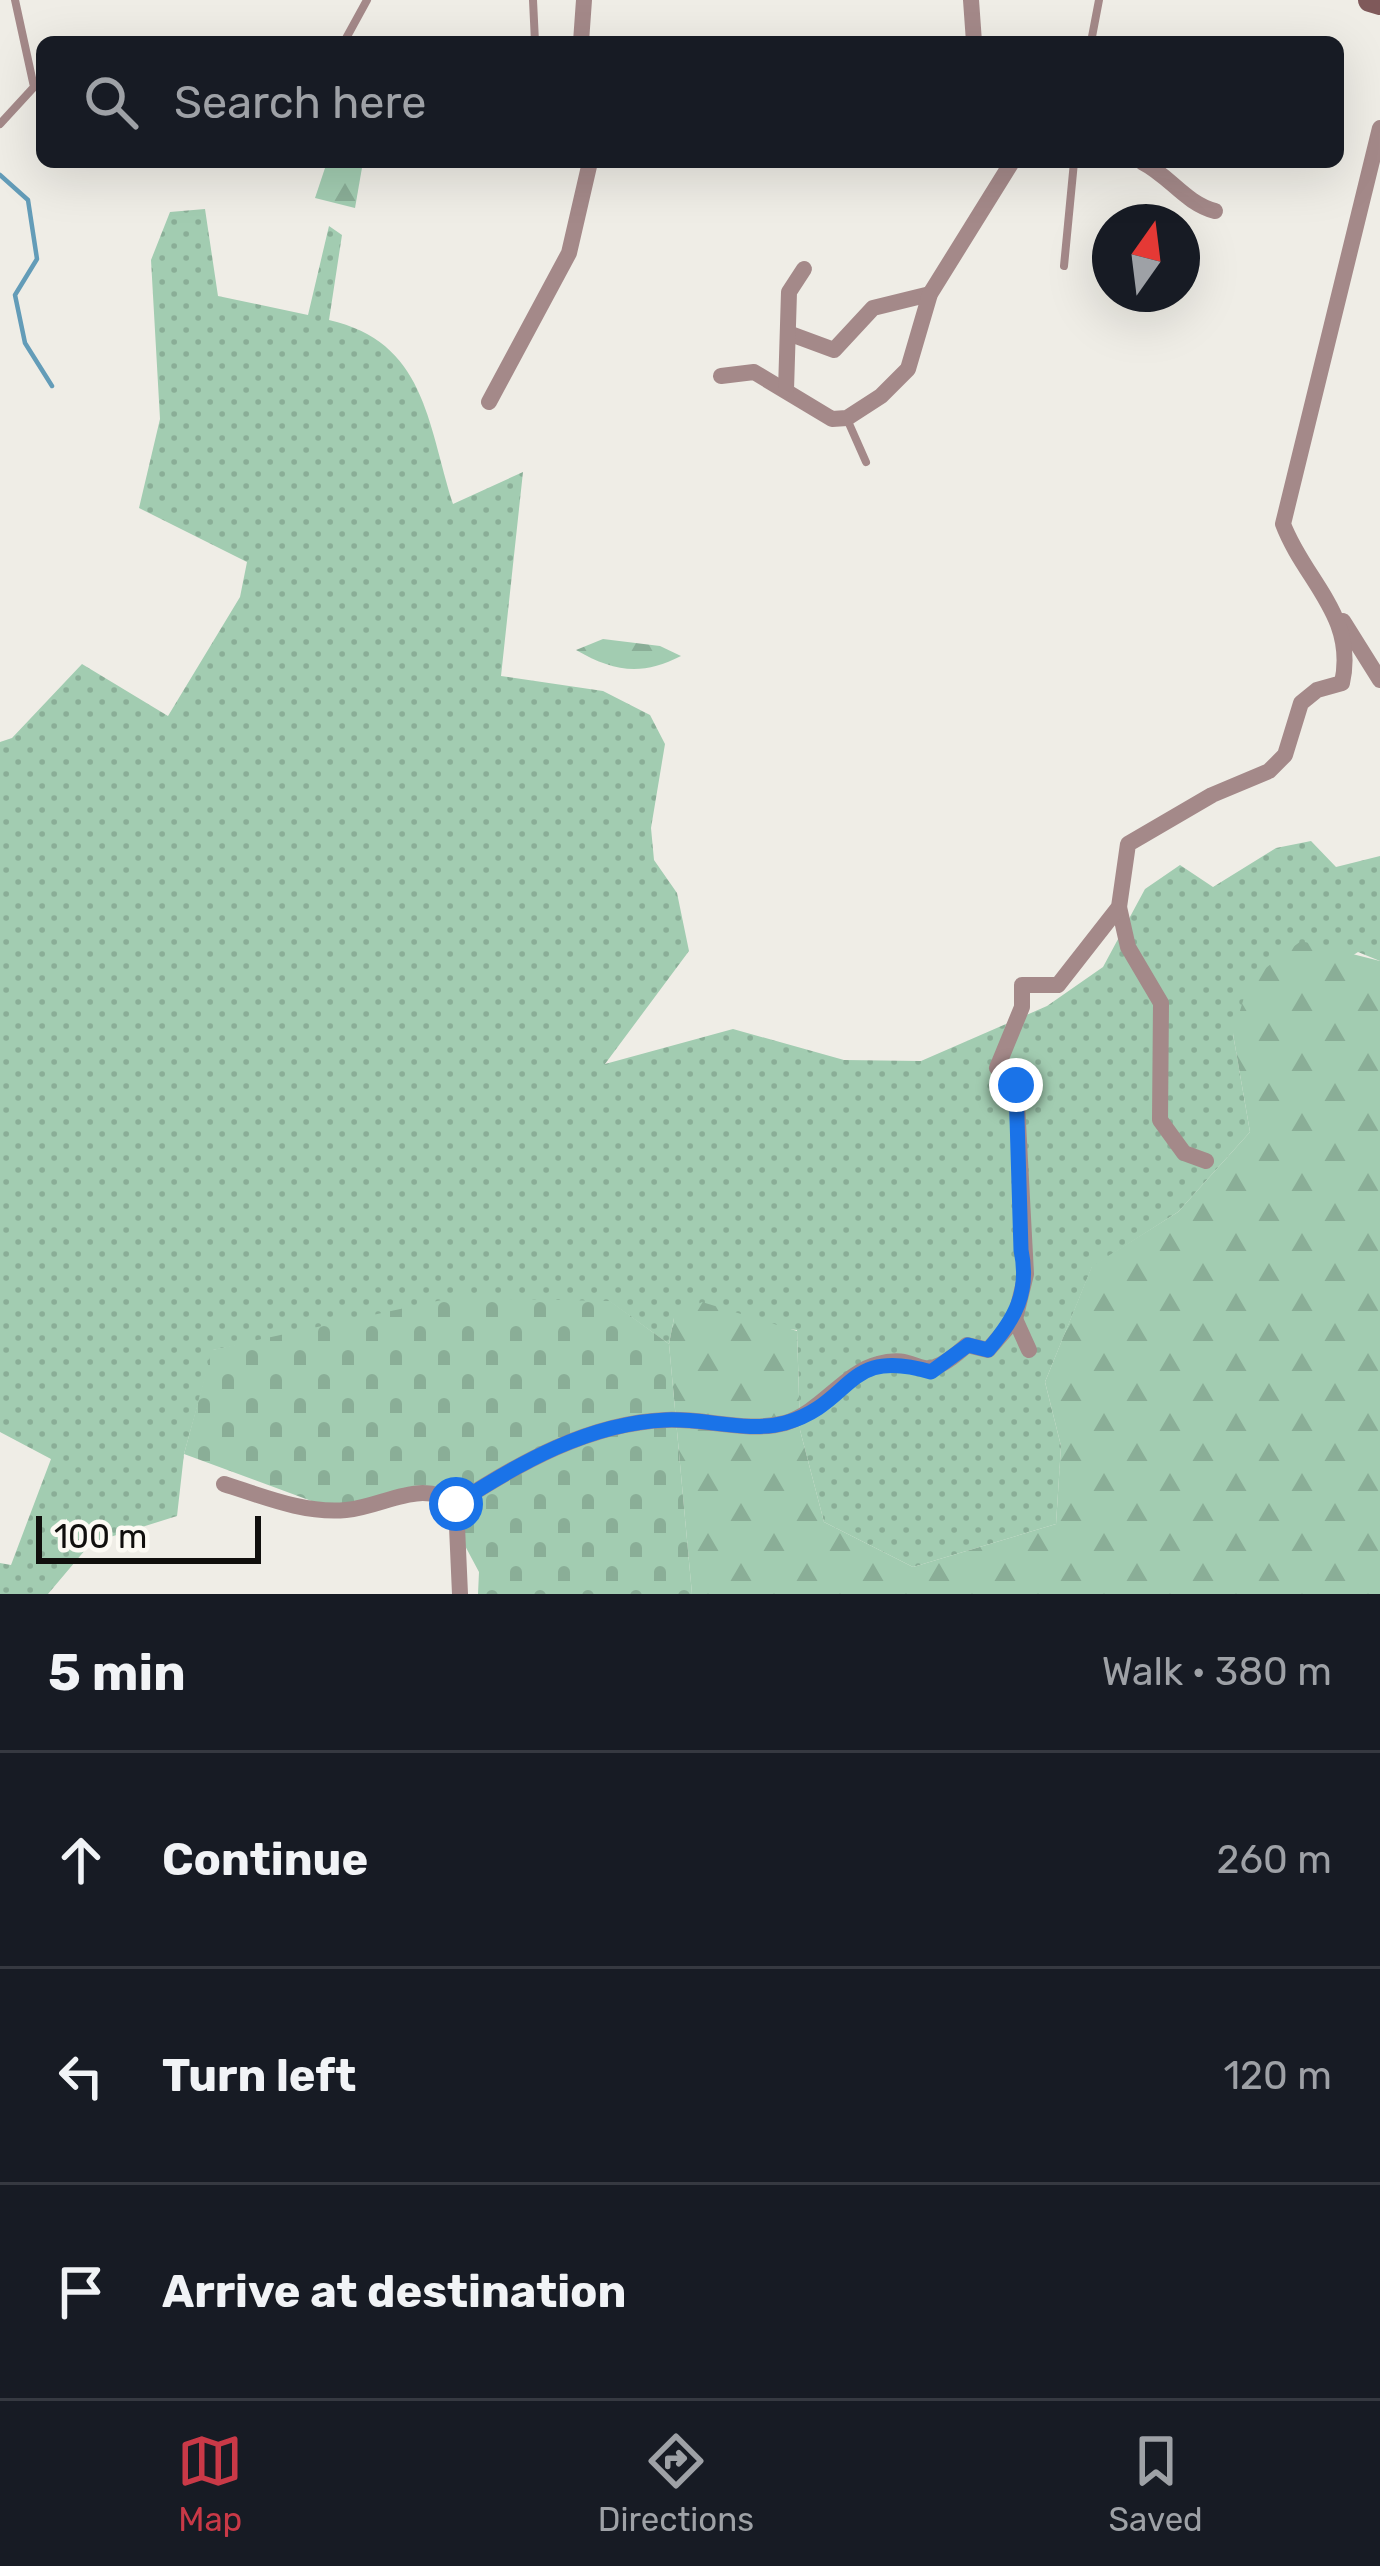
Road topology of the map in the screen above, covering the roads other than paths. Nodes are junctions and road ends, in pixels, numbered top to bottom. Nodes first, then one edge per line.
1 (14, 0) edge
2 (368, 0) edge
3 (533, 0) edge
4 (584, 0) edge
5 (970, 0) edge
6 (1099, 0) edge
7 (1370, 0) edge
8 (1380, 3) edge
9 (347, 36) edge
10 (536, 36) edge
11 (581, 36) edge
12 (973, 36) edge
13 (1092, 36) edge
14 (0, 124) edge
15 (1380, 128) edge
16 (589, 168) edge
17 (1008, 168) edge
18 (1073, 168) edge
19 (1153, 168) edge
20 (1215, 211) dead end
21 (1064, 266) dead end
22 (804, 269) dead end
23 (930, 294) junction
24 (788, 333) junction
25 (721, 376) dead end
26 (786, 390) junction
27 (488, 402) dead end
28 (847, 418) junction
29 (866, 462) dead end
30 (1336, 610) junction
31 (1380, 680) edge
32 (1119, 907) junction
33 (1206, 1161) dead end
34 (1015, 1318) junction
35 (1029, 1349) dead end
36 (224, 1484) dead end
37 (456, 1504) junction
38 (460, 1594) edge

1 - 14 lane
2 - 9 lane
3 - 10 lane
4 - 11 street
5 - 12 street
6 - 13 lane
7 - 8 main road
15 - 30 street
16 - 27 street
17 - 23 street
18 - 21 lane
19 - 20 street
22 - 24 street
23 - 24 street
23 - 28 street
24 - 26 street
25 - 26 street
26 - 28 street
28 - 29 lane
30 - 31 street
30 - 32 street
32 - 33 street
32 - 34 street
34 - 35 street
34 - 37 street
36 - 37 street
37 - 38 street

